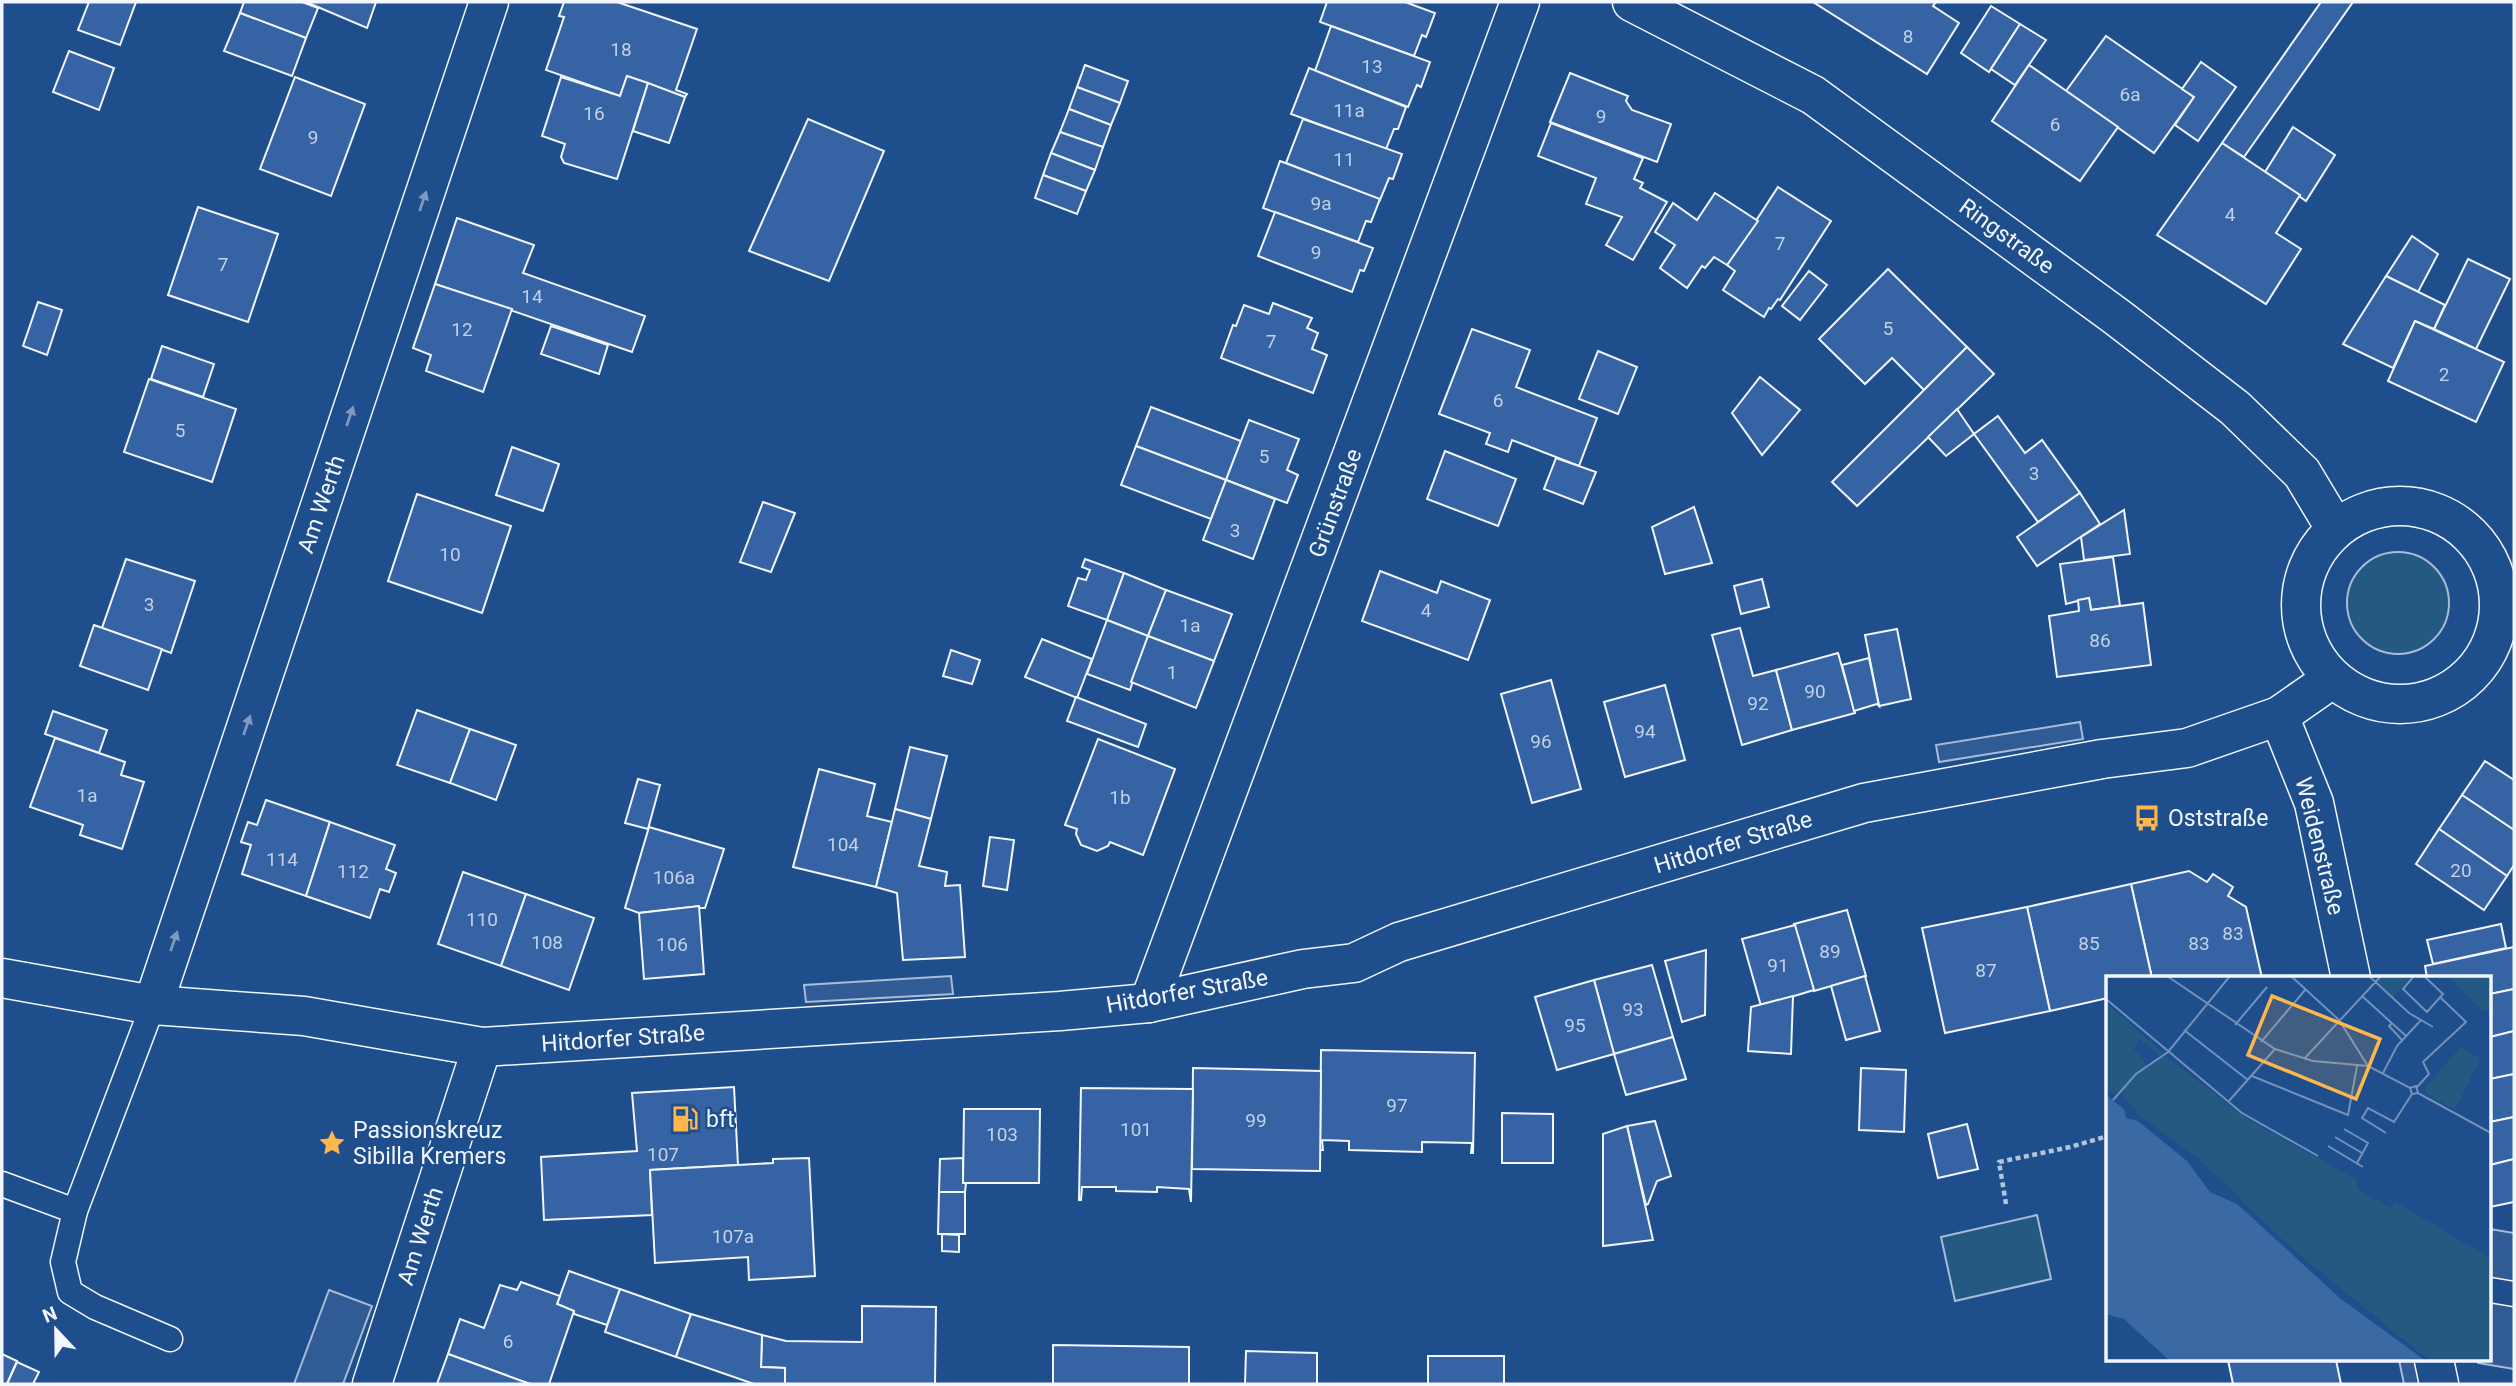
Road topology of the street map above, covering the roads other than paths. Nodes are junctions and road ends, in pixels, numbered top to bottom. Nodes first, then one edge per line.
1 (489, 2) edge
2 (1520, 2) edge
3 (1633, 2) edge
4 (2335, 528) junction
5 (2506, 630) edge
6 (2332, 679) junction
7 (2279, 716) junction
8 (2351, 976) edge
9 (2, 978) edge
10 (1149, 1003) junction
11 (153, 1005) junction
12 (482, 1047) junction
13 (2, 1184) edge
14 (75, 1211) junction
15 (2492, 1290) edge
16 (2514, 1294) edge
17 (170, 1339) dead end
18 (2434, 1362) edge
19 (372, 1384) edge
20 (2439, 1384) edge

11 -> 1 street, Am Werth
2 - 10 street, Grünstraße
3 - 4 street, Ringstraße
4 - 5 street
4 - 6 street
5 - 6 street
6 - 7 street, Hitdorfer Straße
7 - 8 street, Weidenstraße
7 - 10 street, Hitdorfer Straße
9 - 11 street, Hitdorfer Straße
10 - 12 street, Hitdorfer Straße
11 - 12 street, Hitdorfer Straße
11 - 14 lane
12 - 19 street, Am Werth
13 - 14 lane
14 - 17 lane
15 - 16 lane
18 - 20 street

